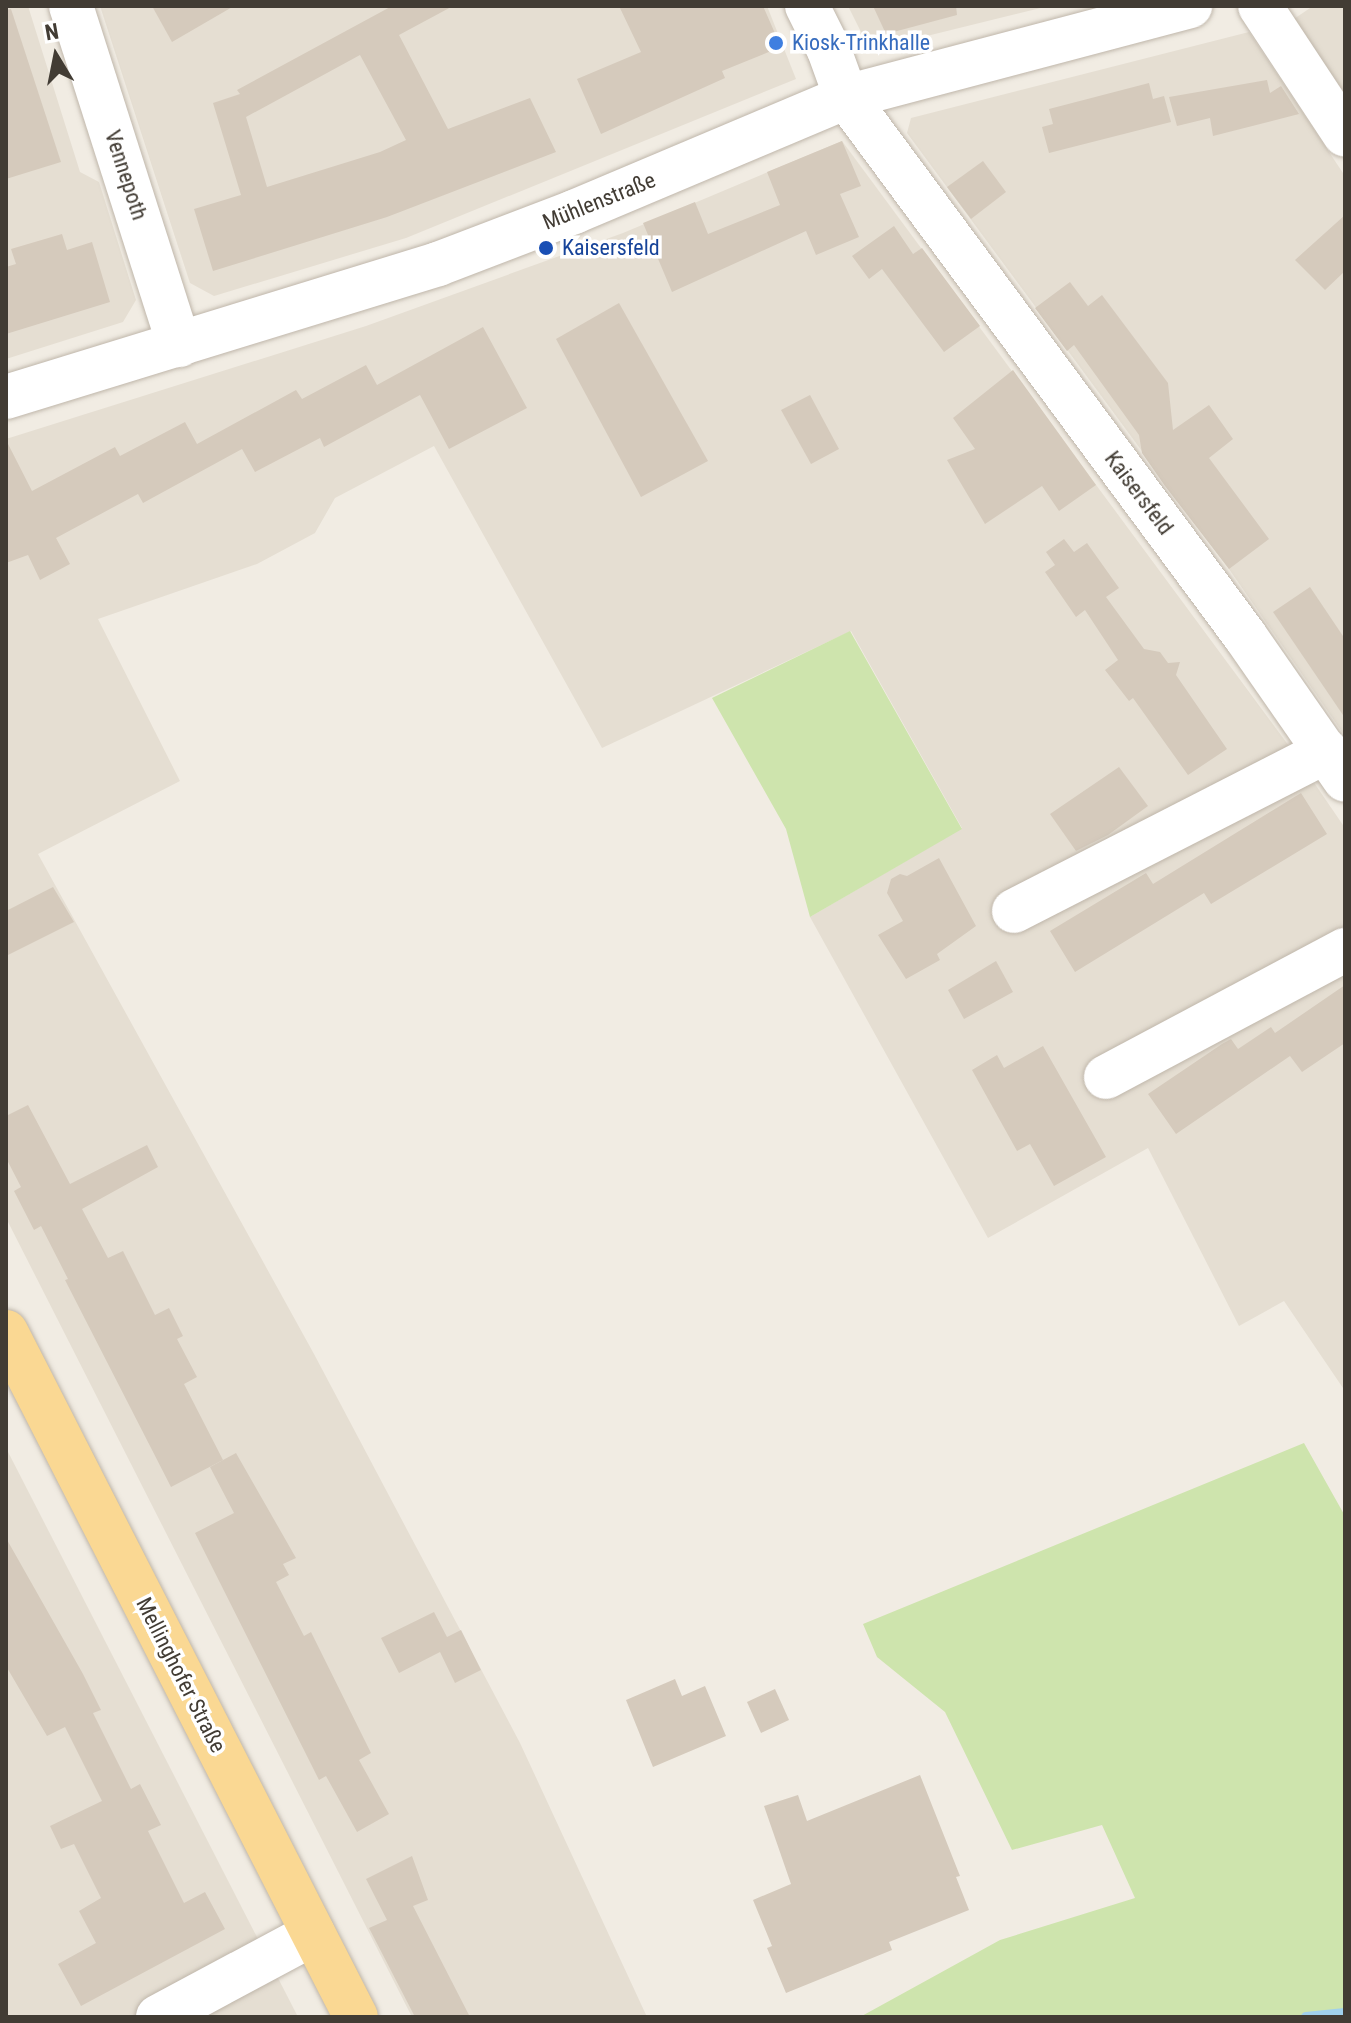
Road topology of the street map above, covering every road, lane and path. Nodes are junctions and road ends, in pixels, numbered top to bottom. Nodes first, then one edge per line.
1 (71, 6) edge
2 (807, 6) edge
3 (1190, 6) edge
4 (1260, 6) edge
5 (846, 97) junction
6 (1345, 135) edge
7 (179, 345) junction
8 (6, 397) edge
9 (1335, 765) edge
10 (1014, 911) dead end
11 (1345, 950) edge
12 (1106, 1077) dead end
13 (12, 1356) edge
14 (313, 1934) junction
15 (158, 2017) edge
16 (356, 2017) edge

1 - 7 street, Vennepoth
2 - 5 street, Kaisersfeld
3 - 5 street, Mühlenstraße
4 - 6 street
5 - 7 street, Mühlenstraße
5 - 9 street, Kaisersfeld
7 - 8 street, Mühlenstraße
9 - 10 street
11 - 12 street
13 - 14 main road, Mellinghofer Straße
14 - 15 street
14 - 16 main road, Mellinghofer Straße

